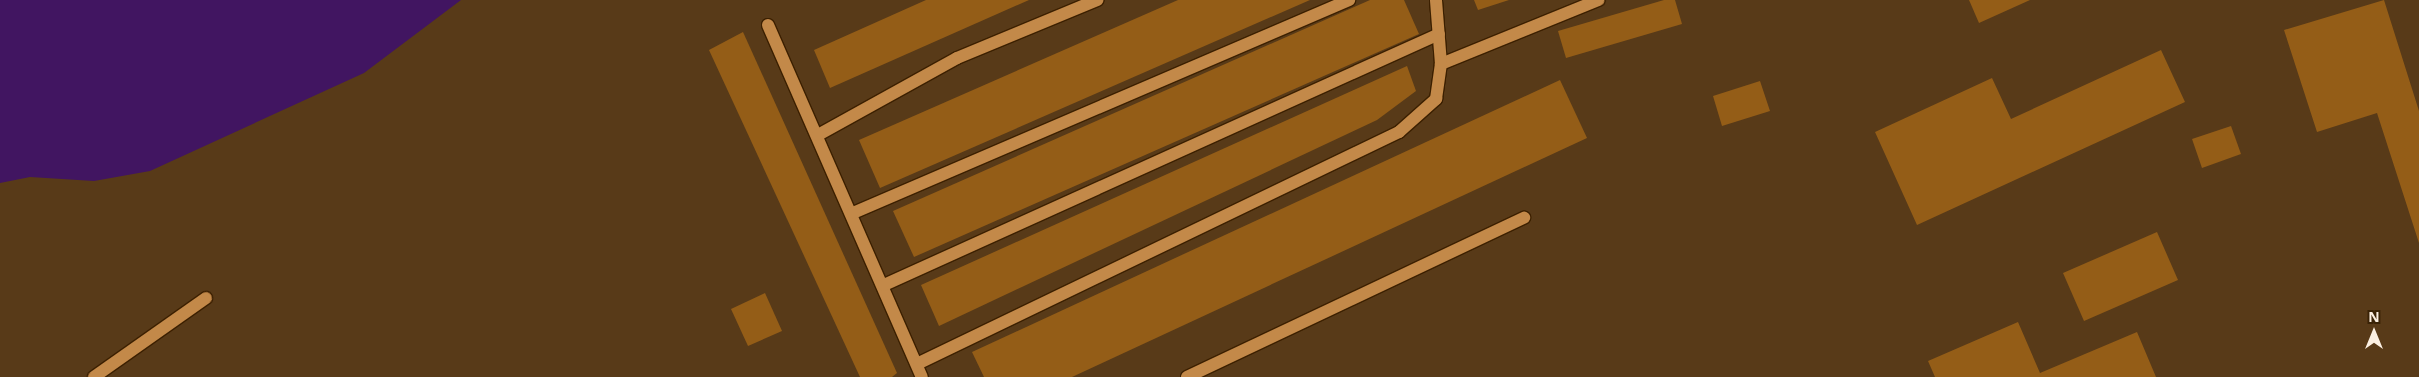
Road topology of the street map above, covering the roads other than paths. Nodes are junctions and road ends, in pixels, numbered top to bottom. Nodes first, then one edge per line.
1 (1097, 0) edge
2 (1349, 0) edge
3 (1436, 0) edge
4 (1600, 0) edge
5 (1076, 5) edge
6 (768, 25) dead end
7 (1439, 34) junction
8 (1441, 64) junction
9 (818, 135) junction
10 (852, 213) junction
11 (1524, 218) dead end
12 (884, 285) junction
13 (206, 298) dead end
14 (919, 363) junction
15 (94, 377) edge
16 (922, 377) edge
17 (1187, 377) edge

1 - 5 lane
2 - 10 lane
3 - 7 lane
4 - 8 lane
5 - 9 lane
6 - 9 lane
7 - 8 lane
7 - 12 lane
8 - 14 lane
9 - 10 lane
10 - 12 lane
11 - 17 lane
12 - 14 lane
13 - 15 lane
14 - 16 lane

